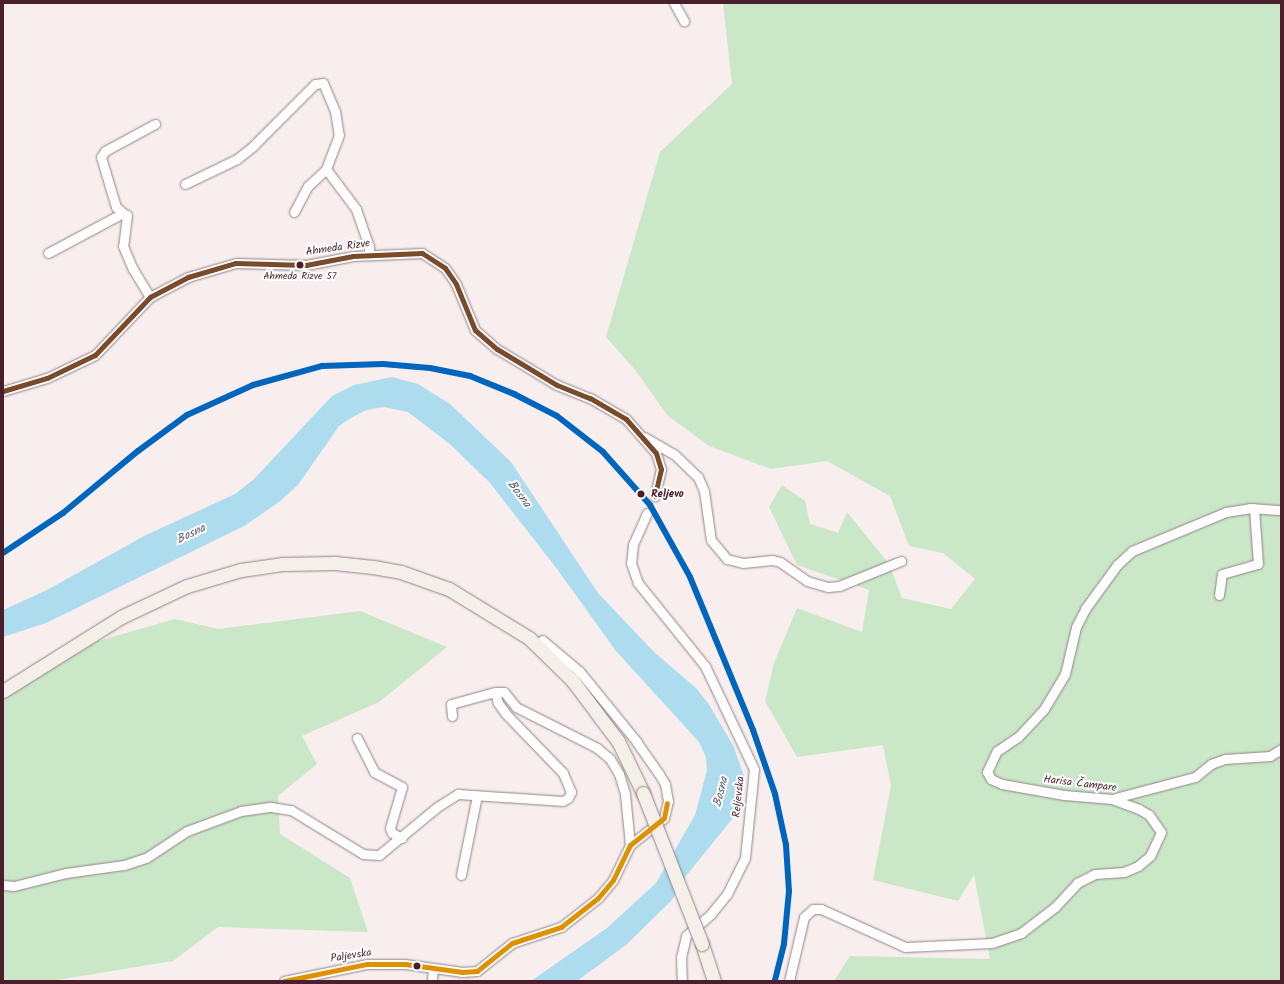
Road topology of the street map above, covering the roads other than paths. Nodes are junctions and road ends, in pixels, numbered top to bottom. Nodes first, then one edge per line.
1 (674, 3) edge
2 (684, 20) dead end
3 (155, 124) dead end
4 (326, 168) junction
5 (185, 184) dead end
6 (123, 212) junction
7 (294, 212) dead end
8 (48, 253) dead end
9 (369, 255) junction
10 (150, 297) junction
11 (3, 391) edge
12 (640, 436) junction
13 (655, 496) dead end
14 (1254, 508) junction
15 (1281, 510) edge
16 (647, 513) dead end
17 (901, 561) dead end
18 (1219, 595) dead end
19 (542, 640) dead end
20 (3, 691) edge
21 (495, 692) junction
22 (452, 716) dead end
23 (357, 738) dead end
24 (1281, 749) edge
25 (477, 796) junction
26 (1112, 799) junction
27 (402, 838) junction
28 (630, 845) junction
29 (461, 875) dead end
30 (3, 885) edge
31 (433, 968) junction
32 (284, 981) edge
33 (432, 981) edge
34 (682, 981) edge
35 (714, 981) edge
36 (789, 981) edge

1 - 2 street
3 - 6 street
4 - 5 street
4 - 7 street
4 - 9 street
6 - 8 street
6 - 10 street
9 - 10 street, Ahmeda Rizve
9 - 12 street, Ahmeda Rizve
10 - 11 street, Ahmeda Rizve
12 - 13 street, Ahmeda Rizve
12 - 17 street
14 - 15 street, Harisa Čampare
14 - 18 street
14 - 26 street, Harisa Čampare
16 - 34 street, Reljevska
19 - 28 street
20 - 35 main road, bridge
21 - 22 street
21 - 25 street
21 - 28 street
23 - 27 street
24 - 26 street
25 - 27 street
25 - 29 street
26 - 36 street, Harisa Čampare
27 - 30 street
28 - 31 street
31 - 32 street, Paljevska
31 - 33 street

